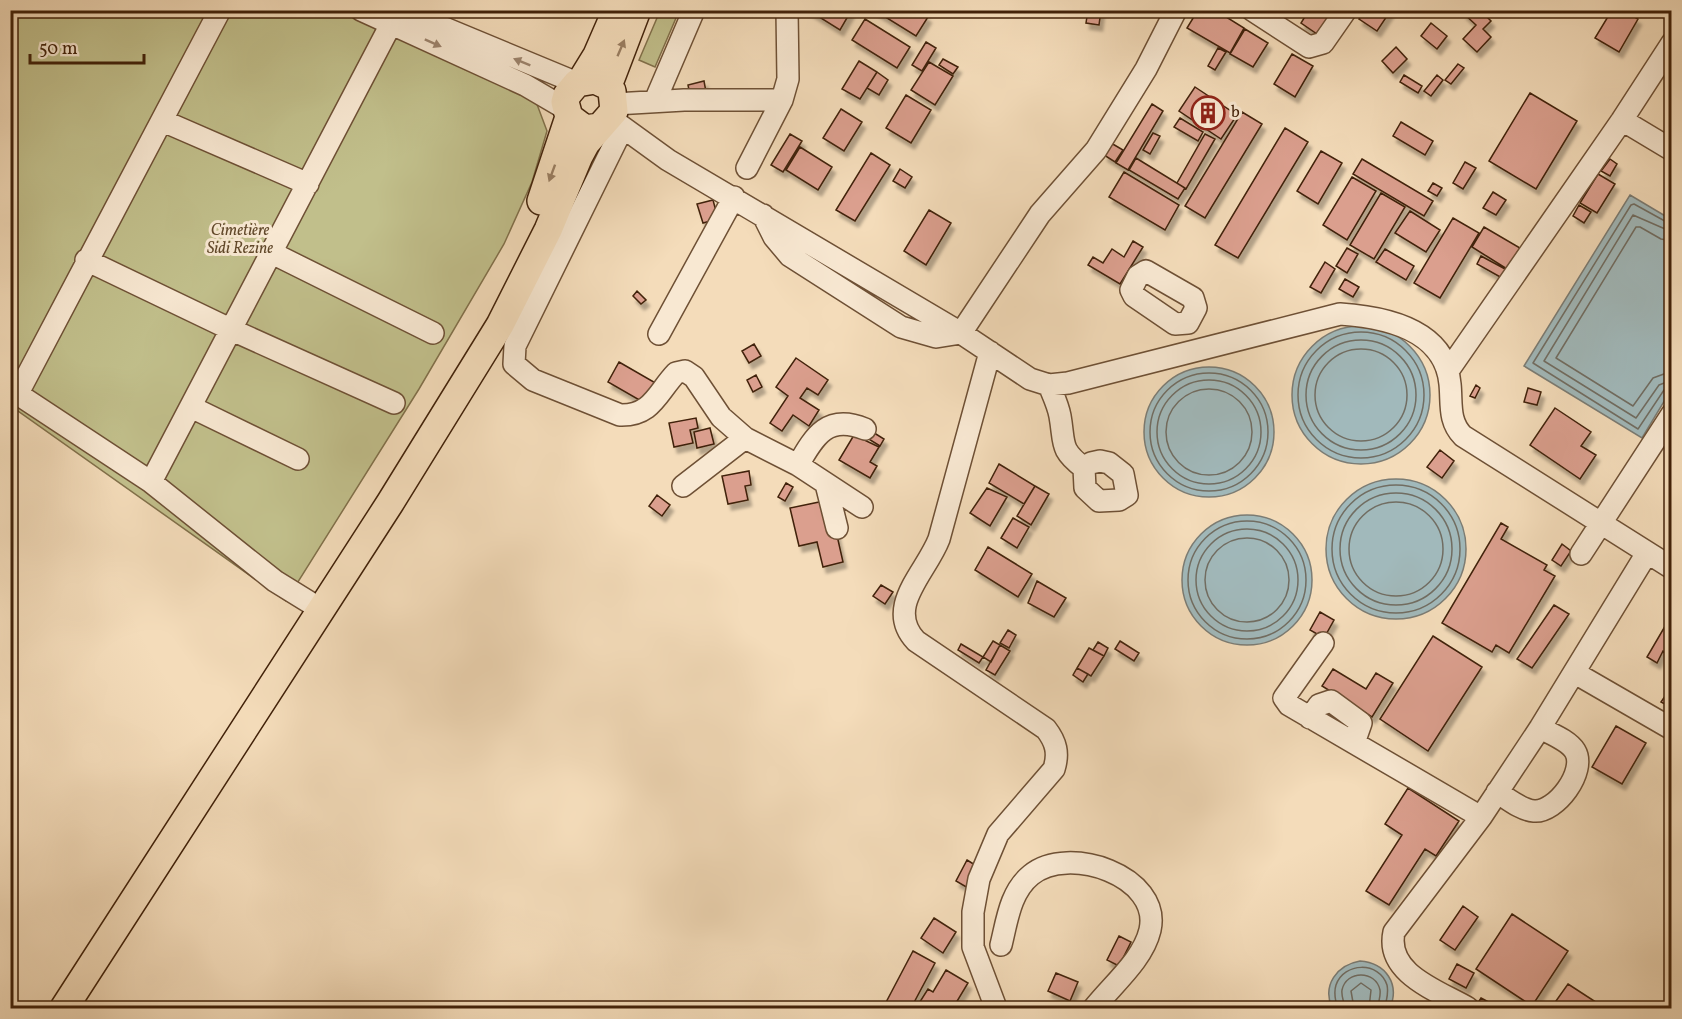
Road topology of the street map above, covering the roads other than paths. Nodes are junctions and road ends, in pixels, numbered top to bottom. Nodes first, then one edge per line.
1 (220, 10) edge
2 (361, 10) edge
3 (617, 10) edge
4 (637, 10) edge
5 (694, 10) edge
6 (787, 10) edge
7 (1252, 10) edge
8 (1346, 10) edge
9 (1168, 16) edge
10 (396, 17) edge
11 (1671, 43) edge
12 (579, 82) junction
13 (783, 100) junction
14 (655, 101) junction
15 (567, 113) junction
16 (611, 113) junction
17 (1622, 120) junction
18 (163, 121) junction
19 (1671, 150) edge
20 (747, 168) dead end
21 (308, 184) junction
22 (734, 197) junction
23 (272, 253) junction
24 (86, 260) junction
25 (1184, 325) dead end
26 (232, 330) junction
27 (433, 333) dead end
28 (961, 333) junction
29 (659, 334) dead end
30 (1191, 351) junction
31 (990, 352) junction
32 (1448, 371) junction
33 (1049, 385) junction
34 (14, 391) edge
35 (394, 403) dead end
36 (191, 407) junction
37 (1671, 414) edge
38 (865, 429) dead end
39 (745, 438) junction
40 (298, 459) dead end
41 (798, 465) junction
42 (1084, 468) dead end
43 (151, 482) junction
44 (826, 484) junction
45 (683, 486) dead end
46 (862, 507) dead end
47 (1603, 523) junction
48 (837, 528) dead end
49 (1647, 553) junction
50 (1581, 554) dead end
51 (1671, 568) edge
52 (309, 602) junction
53 (1323, 643) dead end
54 (1575, 673) junction
55 (1540, 729) junction
56 (1671, 729) edge
57 (1497, 792) junction
58 (1481, 817) junction
59 (1001, 945) dead end
60 (48, 1008) edge
61 (64, 1008) edge
62 (996, 1008) edge
63 (1094, 1008) edge
64 (1468, 1008) edge

1 - 18 street
2 - 10 street
3 - 12 main road
16 -> 4 main road
5 - 14 street
6 - 13 street
7 - 8 street
9 - 28 street
12 -> 10 street
10 -> 15 street
10 - 21 street
11 - 17 street
12 - 15 main road
12 - 16 main road
13 - 14 street
13 - 20 street
14 - 16 street
15 - 16 main road
15 -> 52 main road
16 - 22 street
16 - 39 street
16 - 61 main road
17 - 19 street
17 - 32 street
18 - 21 street
18 - 24 street
21 - 23 street
22 - 28 street
22 - 29 street
23 - 26 street
23 - 27 street
24 - 26 street
24 - 34 street
25 - 30 street
26 - 35 street
26 - 36 street
28 - 31 street
30 - 32 street
30 - 33 street
31 - 33 street
31 - 62 street
32 - 47 street
33 - 42 street
34 - 43 street
36 - 40 street
36 - 43 street
37 - 47 street
38 - 41 street
39 - 41 street
39 - 45 street
41 - 44 street
43 - 52 street
44 - 46 street
44 - 48 street
47 - 49 street
47 - 50 street
49 - 51 street
49 - 54 street
52 - 60 main road
53 - 58 street
54 - 55 street
54 - 56 street
55 - 57 street
55 - 57 street
57 - 58 street
58 - 64 street
59 - 63 street

